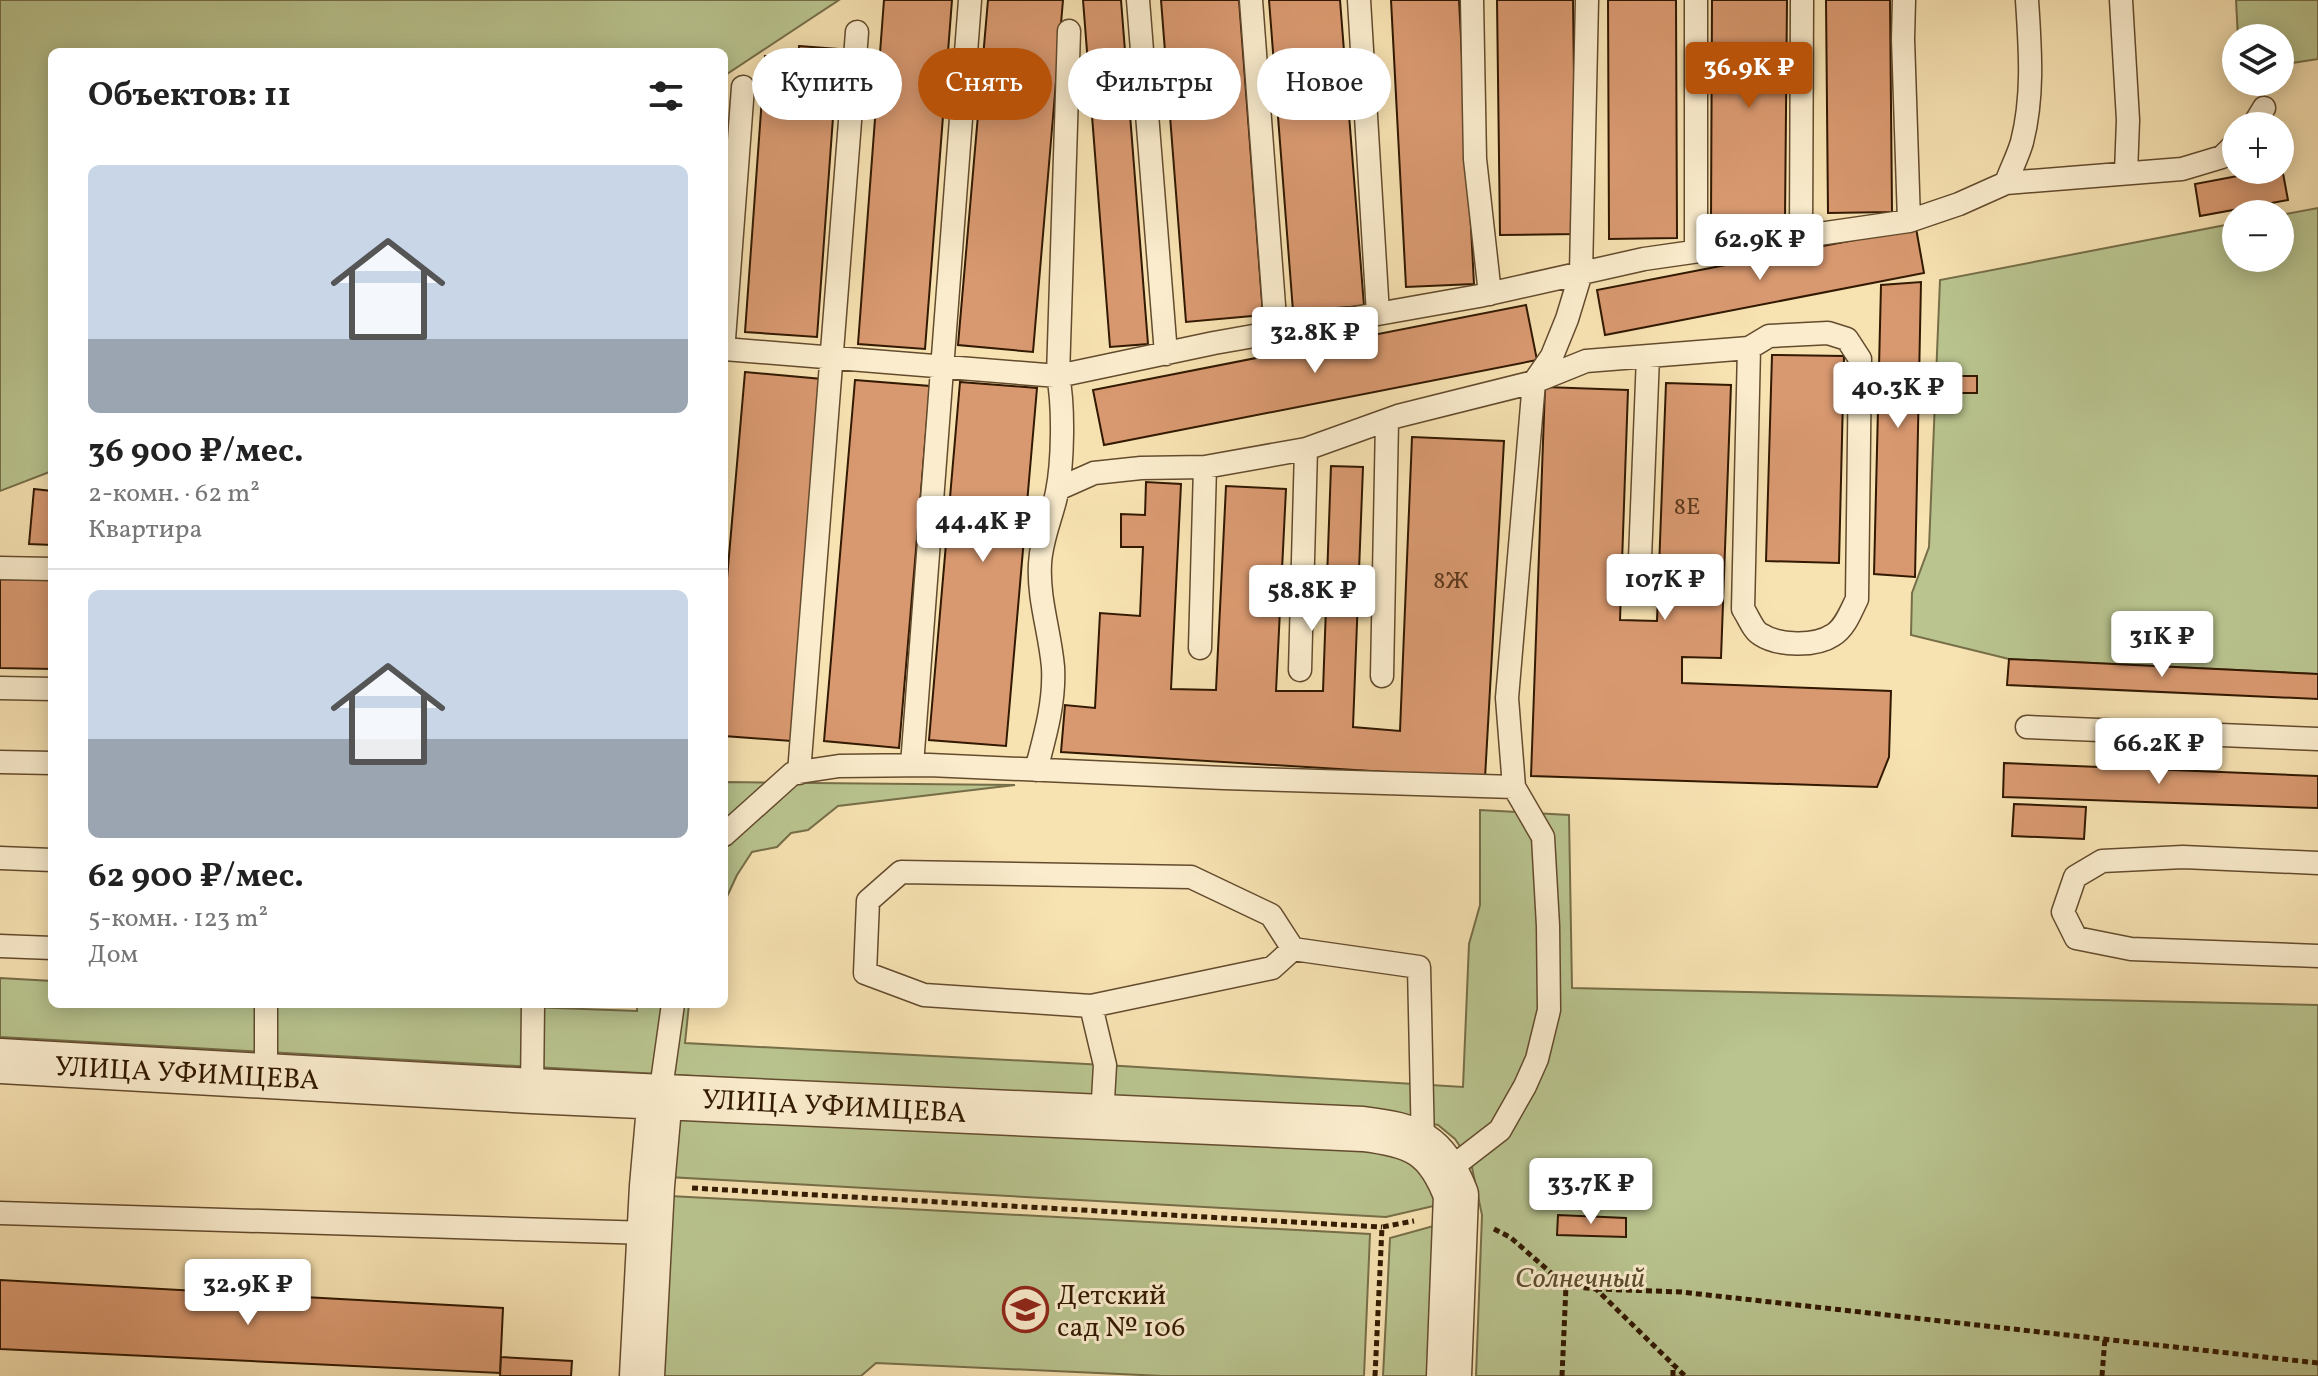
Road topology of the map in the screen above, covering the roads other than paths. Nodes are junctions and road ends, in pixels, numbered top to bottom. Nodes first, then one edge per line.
1 (970, 0) edge
2 (1138, 0) edge
3 (1251, 0) edge
4 (1359, 0) edge
5 (1472, 0) edge
6 (1587, 0) edge
7 (1696, 0) edge
8 (1802, 0) edge
9 (1904, 0) edge
10 (2027, 0) edge
11 (2121, 0) edge
12 (1069, 31) dead end
13 (857, 32) dead end
14 (743, 87) dead end
15 (2222, 157) edge
16 (2126, 173) junction
17 (2006, 183) junction
18 (1909, 221) junction
19 (1801, 236) junction
20 (1696, 251) junction
21 (1581, 273) junction
22 (728, 286) edge
23 (1490, 294) junction
24 (1378, 314) junction
25 (1276, 332) junction
26 (1749, 348) junction
27 (728, 349) edge
28 (1166, 354) junction
29 (1648, 356) junction
30 (831, 358) junction
31 (942, 367) junction
32 (1058, 376) junction
33 (1534, 382) junction
34 (1387, 421) junction
35 (1306, 449) junction
36 (1205, 467) junction
37 (1058, 489) junction
38 (0, 568) edge
39 (48, 569) edge
40 (1639, 584) dead end
41 (1200, 648) dead end
42 (1300, 670) dead end
43 (1382, 676) dead end
44 (0, 688) edge
45 (48, 689) edge
46 (2027, 727) dead end
47 (2318, 739) edge
48 (0, 762) edge
49 (48, 763) edge
50 (912, 765) junction
51 (1036, 770) junction
52 (799, 773) junction
53 (1514, 787) junction
54 (728, 831) edge
55 (0, 858) edge
56 (48, 860) edge
57 (2318, 863) edge
58 (0, 946) edge
59 (48, 948) edge
60 (1293, 949) junction
61 (2318, 956) edge
62 (1091, 1006) junction
63 (266, 1008) edge
64 (533, 1008) edge
65 (672, 1008) edge
66 (0, 1061) edge
67 (266, 1076) junction
68 (532, 1091) junction
69 (660, 1096) junction
70 (1102, 1117) junction
71 (1435, 1158) junction
72 (0, 1213) edge
73 (649, 1233) junction
74 (642, 1376) edge
75 (1449, 1376) edge

1 - 31 lane
2 - 28 lane
3 - 25 lane
4 - 24 lane
5 - 23 lane
6 - 21 lane
7 - 20 lane
8 - 19 lane
9 - 18 lane
10 - 17 lane
11 - 16 lane
12 - 32 lane
13 - 30 lane
14 - 22 lane
15 - 16 lane
16 - 17 lane
17 - 18 lane
18 - 19 lane
19 - 20 lane
20 - 21 lane
21 - 23 lane
21 - 33 lane
23 - 24 lane
24 - 25 lane
25 - 28 lane
26 - 26 lane
26 - 29 lane
27 - 30 lane
28 - 32 lane
29 - 33 lane
29 - 40 lane
30 - 31 lane
30 - 52 lane
31 - 32 lane
31 - 50 lane
32 - 37 lane
33 - 34 lane
33 - 53 lane
34 - 35 lane
34 - 43 lane
35 - 36 lane
35 - 42 lane
36 - 37 lane
36 - 41 lane
37 - 51 lane
38 - 39 lane
44 - 45 lane
46 - 47 lane
48 - 49 lane
50 - 51 lane
50 - 52 lane
51 - 53 lane
52 - 54 lane
53 - 71 lane
55 - 56 lane
57 - 61 lane
58 - 59 lane
60 - 62 lane
60 - 62 lane
60 - 71 lane
62 - 70 lane
63 - 67 lane
64 - 68 lane
65 - 69 lane
66 - 67 street, УЛИЦА УФИМЦЕВА
67 - 68 street, УЛИЦА УФИМЦЕВА
68 - 69 street, УЛИЦА УФИМЦЕВА
69 - 70 street, УЛИЦА УФИМЦЕВА
69 - 73 street
70 - 71 street, УЛИЦА УФИМЦЕВА
71 - 75 street
72 - 73 lane
73 - 74 street

